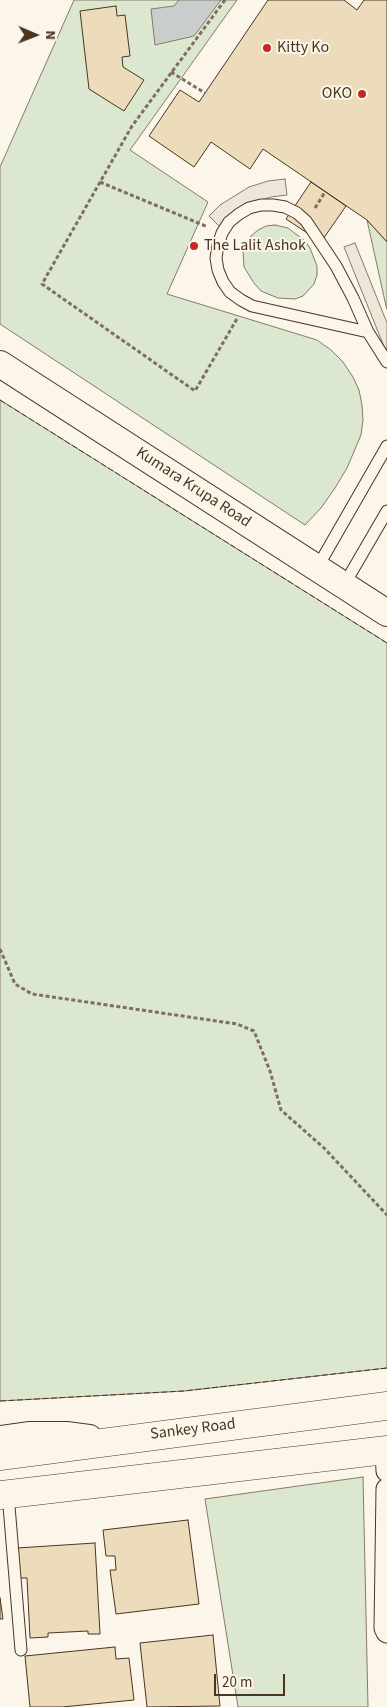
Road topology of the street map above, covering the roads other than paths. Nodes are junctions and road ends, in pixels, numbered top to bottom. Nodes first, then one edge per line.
1 (368, 332) junction
2 (387, 362) edge
3 (0, 364) edge
4 (387, 446) edge
5 (387, 511) edge
6 (317, 568) junction
7 (344, 585) junction
8 (387, 613) edge
9 (387, 1406) edge
10 (0, 1439) edge
11 (113, 1441) junction
12 (0, 1456) edge
13 (387, 1457) edge
14 (387, 1489) edge
15 (4, 1495) edge
16 (387, 1632) edge
17 (21, 1650) dead end

1 - 1 lane
1 - 2 lane
3 - 6 street, Kumara Krupa Road
4 - 6 lane
5 - 7 lane
6 - 7 street, Kumara Krupa Road
7 - 8 street, Kumara Krupa Road
9 - 11 main road, Sankey Road
10 - 11 street
11 - 12 main road, Sankey Road
13 - 15 main road
14 - 16 street
15 - 17 lane

